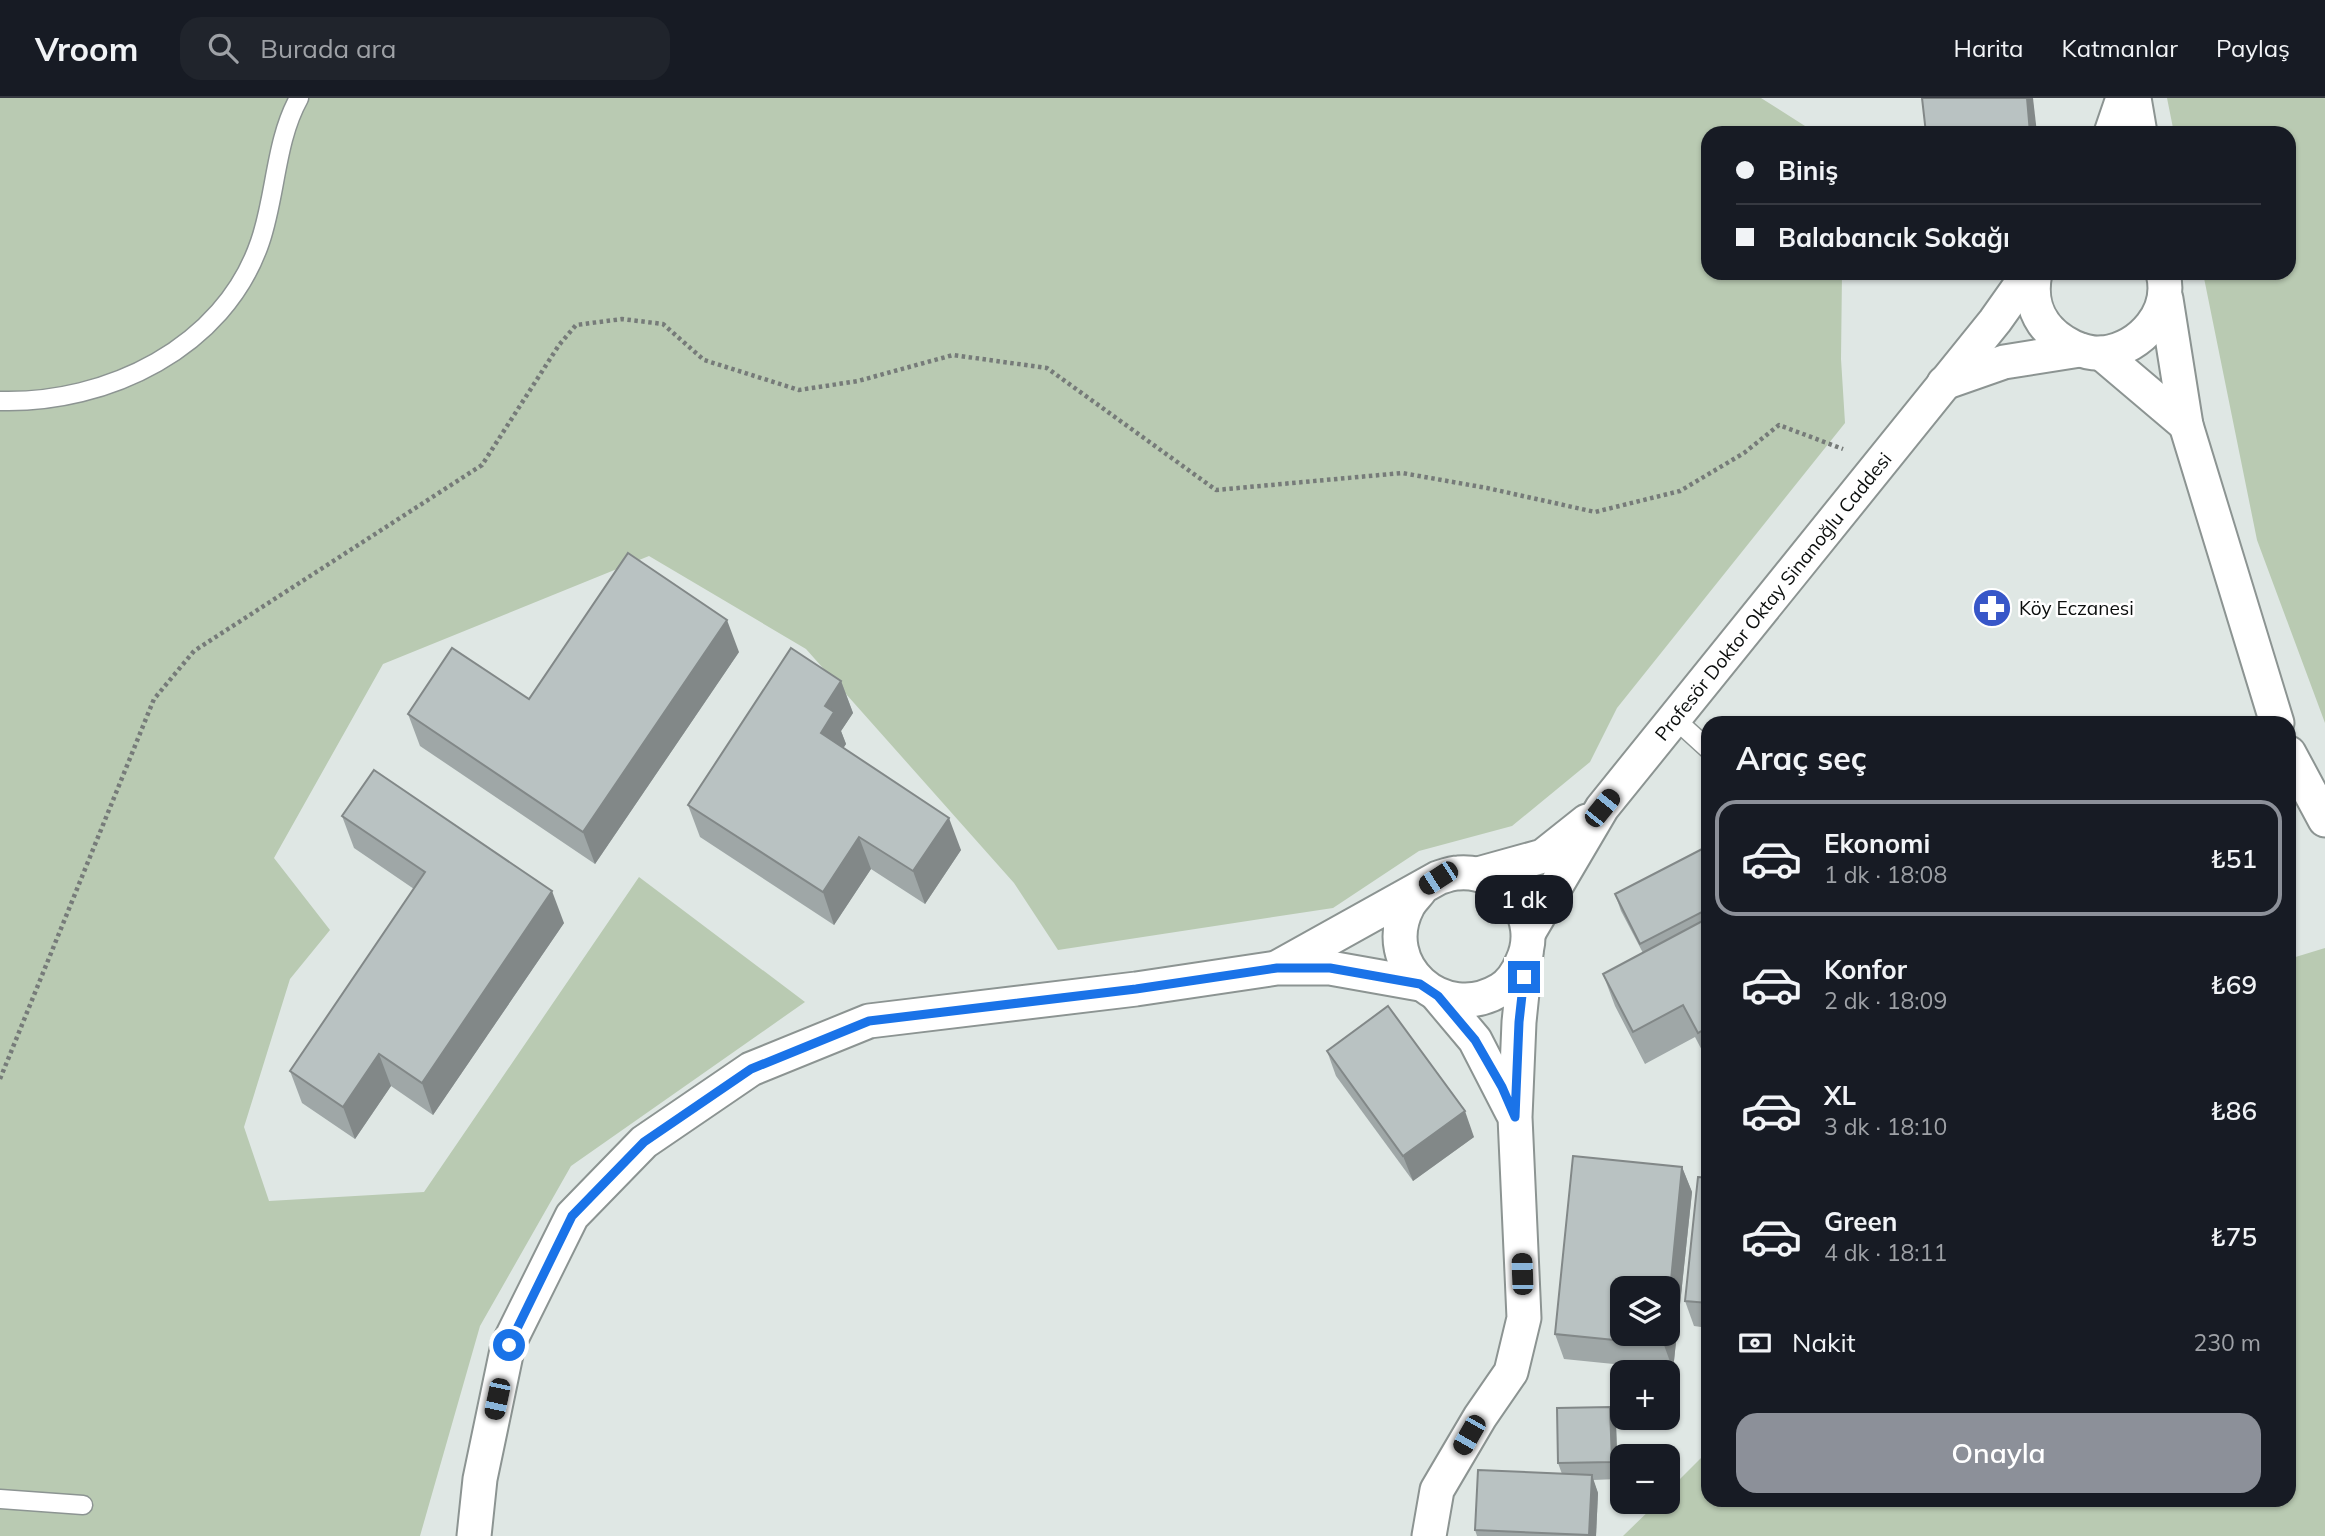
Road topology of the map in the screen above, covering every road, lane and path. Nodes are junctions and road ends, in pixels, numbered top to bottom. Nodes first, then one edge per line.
1 (299, 98) edge
2 (2123, 98) edge
3 (2134, 98) edge
4 (2113, 126) edge
5 (2139, 126) edge
6 (2024, 280) edge
7 (2033, 280) edge
8 (2164, 286) edge
9 (2091, 352) junction
10 (1944, 383) junction
11 (0, 401) edge
12 (2186, 425) junction
13 (1880, 463) junction
14 (2275, 716) edge
15 (1675, 719) junction
16 (1701, 743) edge
17 (2296, 766) edge
18 (1602, 808) junction
19 (2325, 820) edge
20 (1478, 874) junction
21 (1421, 889) junction
22 (1528, 943) junction
23 (1277, 968) junction
24 (1429, 990) junction
25 (0, 1079) edge
26 (1515, 1117) junction
27 (0, 1499) edge
28 (83, 1505) dead end
29 (474, 1536) edge
30 (1429, 1536) edge

1 - 11 lane
2 - 4 street
3 - 5 street
6 - 10 street, Profesör Doktor Oktay Sinanoğlu Caddesi
7 - 9 street
8 - 9 street
8 - 12 street
9 - 10 street
9 - 12 street
10 - 13 street, Profesör Doktor Oktay Sinanoğlu Caddesi
12 - 14 street
13 - 15 street, Profesör Doktor Oktay Sinanoğlu Caddesi
13 - 25 path
15 - 16 lane
15 - 18 street, Profesör Doktor Oktay Sinanoğlu Caddesi
17 - 19 street
18 - 20 street, Profesör Doktor Oktay Sinanoğlu Caddesi
18 - 22 street, Profesör Doktor Oktay Sinanoğlu Caddesi
20 - 21 street
20 - 22 street
21 - 23 street
21 - 24 street
22 - 24 street
22 - 26 street
23 - 24 street
23 - 29 street
24 - 26 street
26 - 30 street
27 - 28 lane

